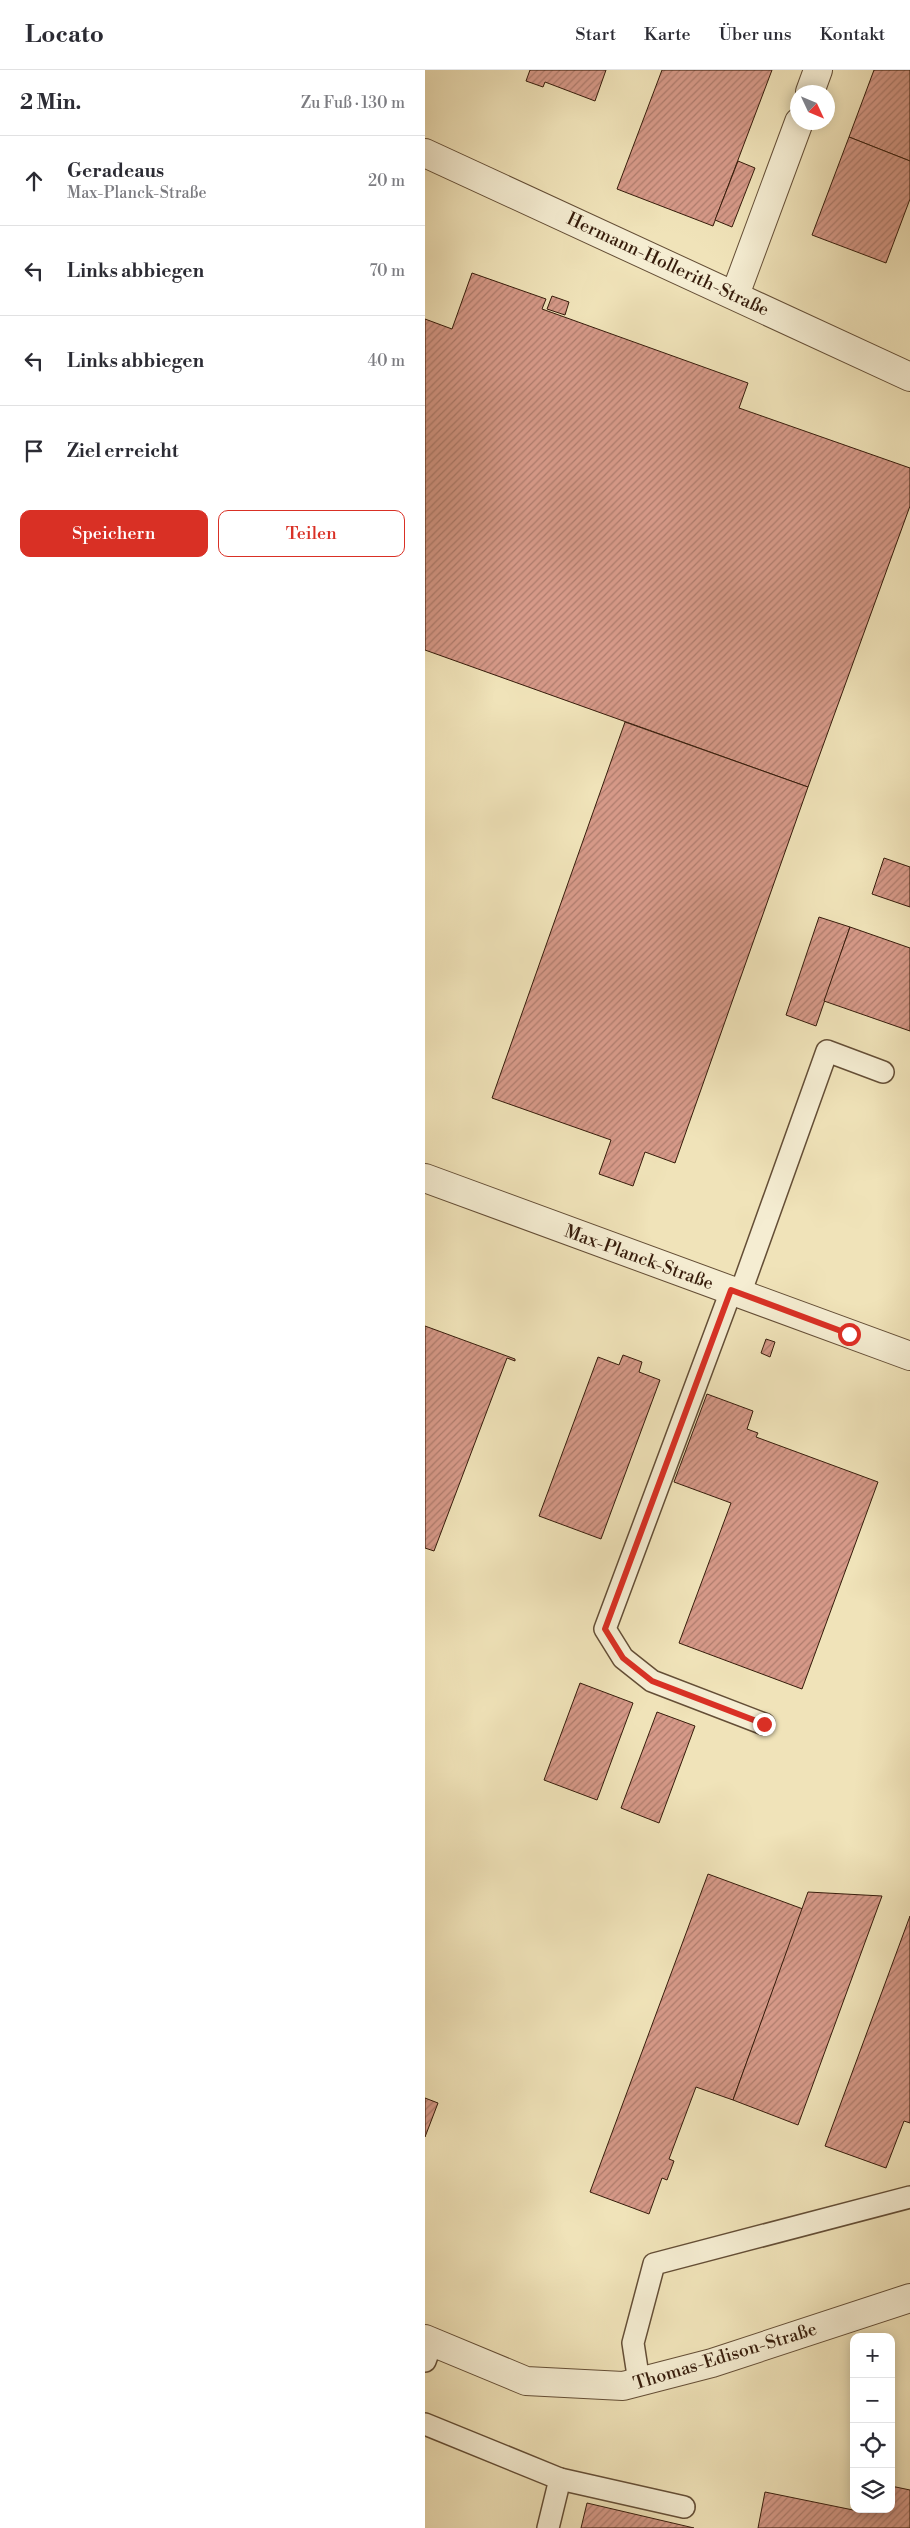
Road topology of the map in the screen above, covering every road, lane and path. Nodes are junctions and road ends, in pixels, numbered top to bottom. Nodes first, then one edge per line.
1 (818, 70) edge
2 (813, 85) edge
3 (796, 130) edge
4 (425, 153) edge
5 (735, 295) junction
6 (910, 377) edge
7 (883, 1072) dead end
8 (425, 1178) edge
9 (735, 1292) junction
10 (910, 1356) edge
11 (764, 1724) dead end
12 (910, 2197) edge
13 (910, 2298) edge
14 (427, 2347) edge
15 (639, 2382) junction
16 (425, 2424) edge
17 (560, 2479) junction
18 (684, 2506) dead end
19 (548, 2528) edge

1 - 2 street
3 - 5 street
4 - 5 street, Hermann-Hollerith-Straße
5 - 6 street, Hermann-Hollerith-Straße
7 - 9 lane
8 - 9 street, Max-Planck-Straße
9 - 10 street, Max-Planck-Straße
9 - 11 lane
12 - 15 lane
13 - 15 street, Thomas-Edison-Straße
14 - 15 street, Thomas-Edison-Straße
16 - 17 lane
17 - 18 lane
17 - 19 lane

